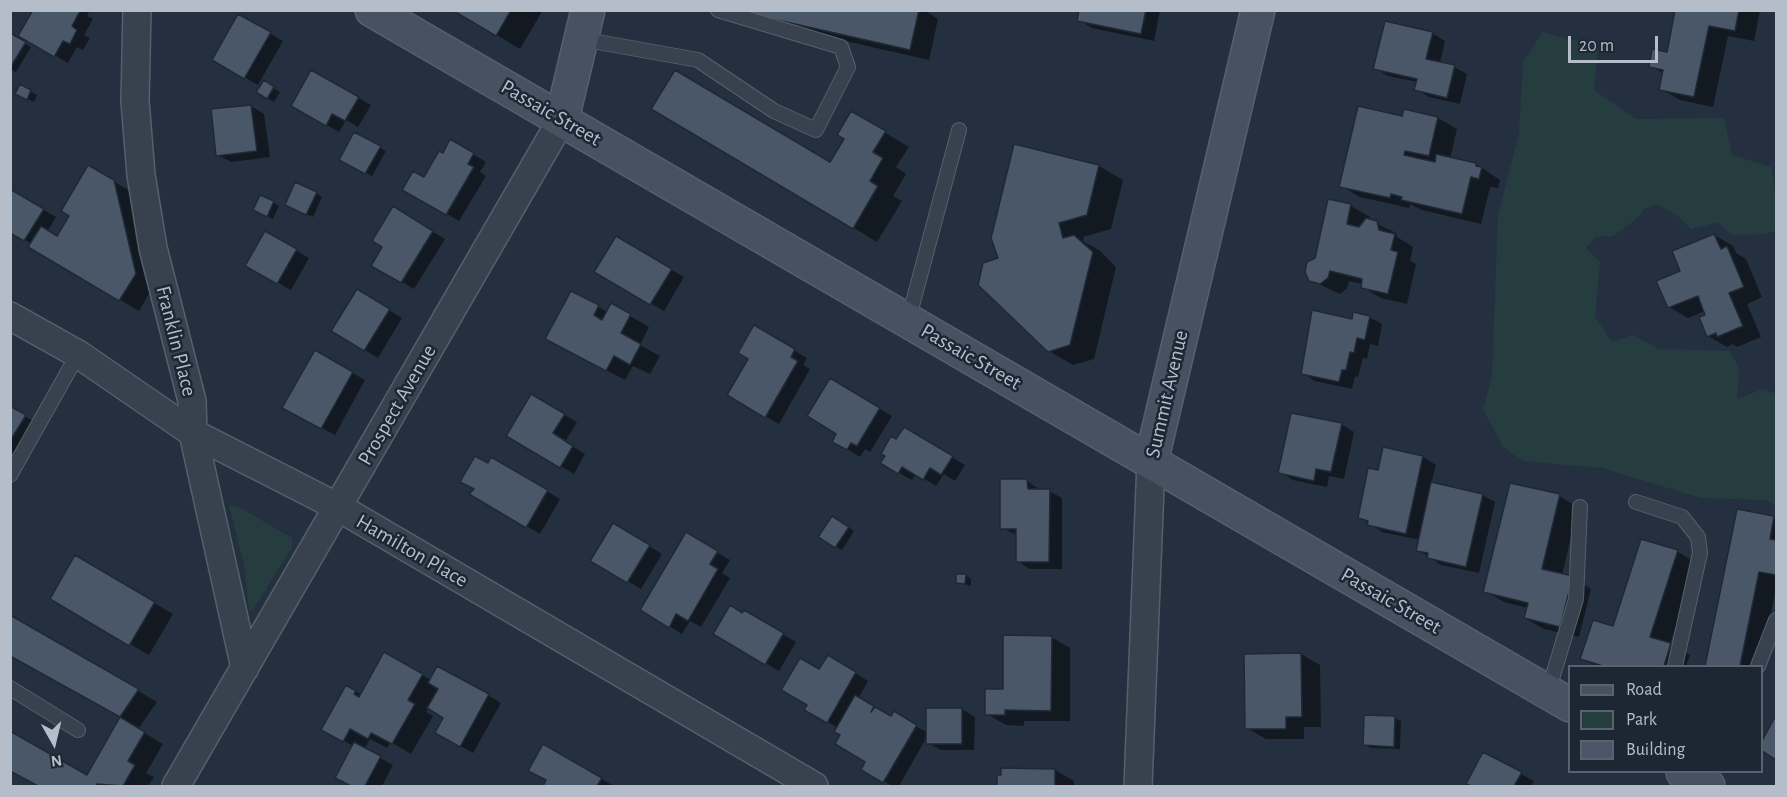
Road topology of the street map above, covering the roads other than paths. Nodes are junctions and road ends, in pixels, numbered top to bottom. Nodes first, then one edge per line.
1 (137, 10) edge
2 (372, 10) edge
3 (718, 10) edge
4 (1258, 10) edge
5 (584, 25) edge
6 (562, 119) junction
7 (959, 130) dead end
8 (10, 316) edge
9 (908, 321) junction
10 (78, 354) junction
11 (193, 433) junction
12 (1151, 462) junction
13 (10, 475) edge
14 (1636, 502) dead end
15 (338, 507) junction
16 (1580, 507) dead end
17 (1776, 620) edge
18 (1675, 665) edge
19 (1758, 665) edge
20 (245, 668) junction
21 (10, 688) edge
22 (1559, 698) edge
23 (78, 730) dead end
24 (176, 786) edge
25 (814, 786) edge
26 (1138, 786) edge

1 - 11 street, Franklin Place
2 - 6 main road, Passaic Street
3 - 5 lane
4 - 12 main road, Summit Avenue
5 - 6 main road, Prospect Avenue
6 - 9 main road, Passaic Street
6 - 15 street, Prospect Avenue
7 - 9 lane
8 - 10 street, Hamilton Place
9 - 12 main road, Passaic Street
10 - 11 street, Hamilton Place
10 - 13 lane
11 - 15 street, Hamilton Place
11 - 20 street, Franklin Place
12 - 22 main road, Passaic Street
12 - 26 street, Summit Avenue
14 - 18 lane
15 - 20 street, Prospect Avenue
15 - 25 street, Hamilton Place
16 - 22 lane
17 - 19 lane
20 - 24 street, Prospect Avenue
21 - 23 lane

